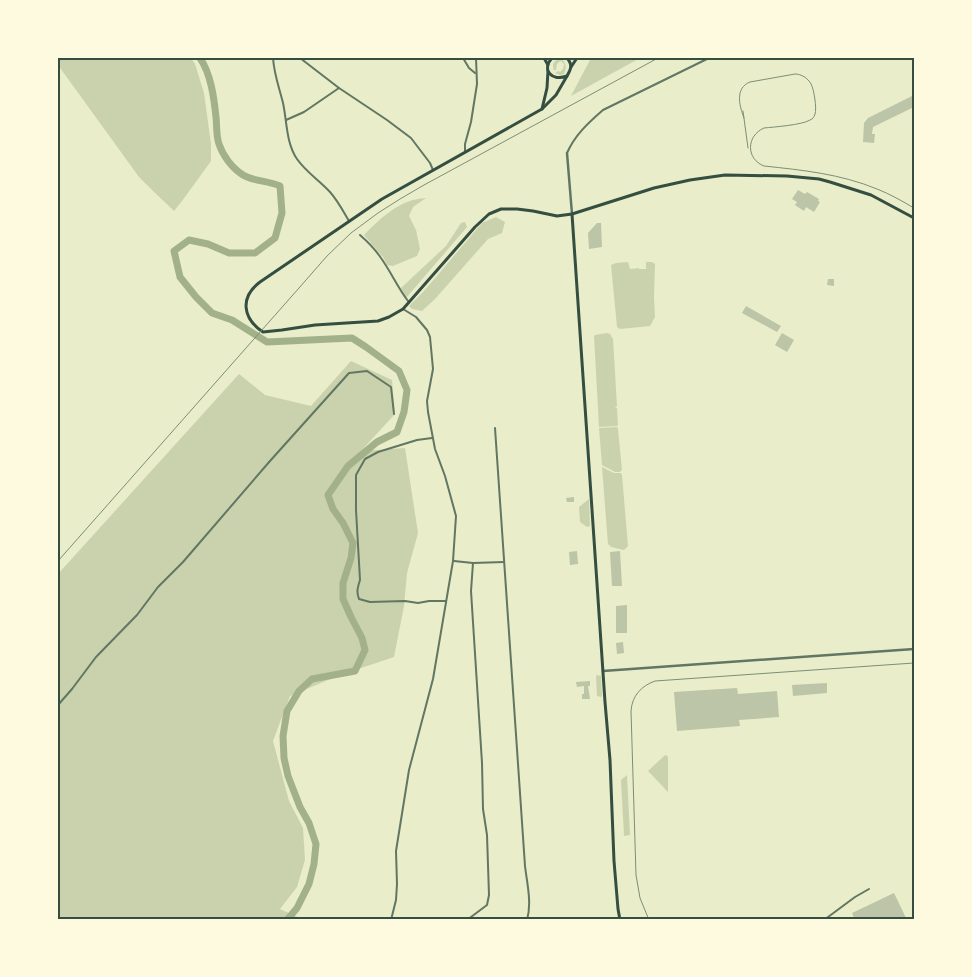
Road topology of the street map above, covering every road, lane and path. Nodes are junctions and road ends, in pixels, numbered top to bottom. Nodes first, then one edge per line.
1 (273, 58) edge
2 (300, 58) edge
3 (463, 58) edge
4 (476, 58) edge
5 (544, 58) edge
6 (552, 58) edge
7 (567, 58) edge
8 (577, 58) edge
9 (709, 58) edge
10 (548, 65) junction
11 (571, 68) junction
12 (548, 70) junction
13 (476, 73) junction
14 (567, 76) junction
15 (339, 88) junction
16 (542, 110) junction
17 (286, 120) junction
18 (465, 152) junction
19 (567, 153) joint
20 (433, 170) junction
21 (572, 214) junction
22 (914, 218) edge
23 (349, 221) junction
24 (360, 235) dead end
25 (408, 302) junction
26 (403, 308) junction
27 (394, 414) dead end
28 (495, 428) dead end
29 (432, 438) junction
30 (453, 561) junction
31 (504, 562) junction
32 (473, 563) junction
33 (446, 601) junction
34 (914, 649) edge
35 (603, 671) junction
36 (58, 705) edge
37 (869, 890) dead end
38 (390, 920) edge
39 (467, 920) edge
40 (527, 920) edge
41 (620, 920) edge
42 (824, 920) edge

1 - 17 street
2 - 15 street
3 - 13 street
4 - 13 street
5 - 10 main road
6 - 10 main road
7 - 11 main road
8 - 11 main road
9 - 19 street
10 - 12 main road
11 - 14 main road
12 - 14 main road
12 - 16 main road
13 - 18 street
14 - 16 main road
15 - 17 street
15 - 20 street
16 - 18 main road
17 - 23 street
18 - 20 main road
19 - 21 street
20 - 23 main road
21 - 22 main road
21 - 25 main road
21 - 35 main road
23 - 26 main road
24 - 25 street
25 - 26 main road
26 - 29 street
27 - 36 street
28 - 31 street
29 - 30 street
29 - 33 street
30 - 32 street
30 - 33 street
31 - 32 street
31 - 40 street
32 - 39 street
33 - 38 street
34 - 35 street
35 - 41 main road
37 - 42 street

